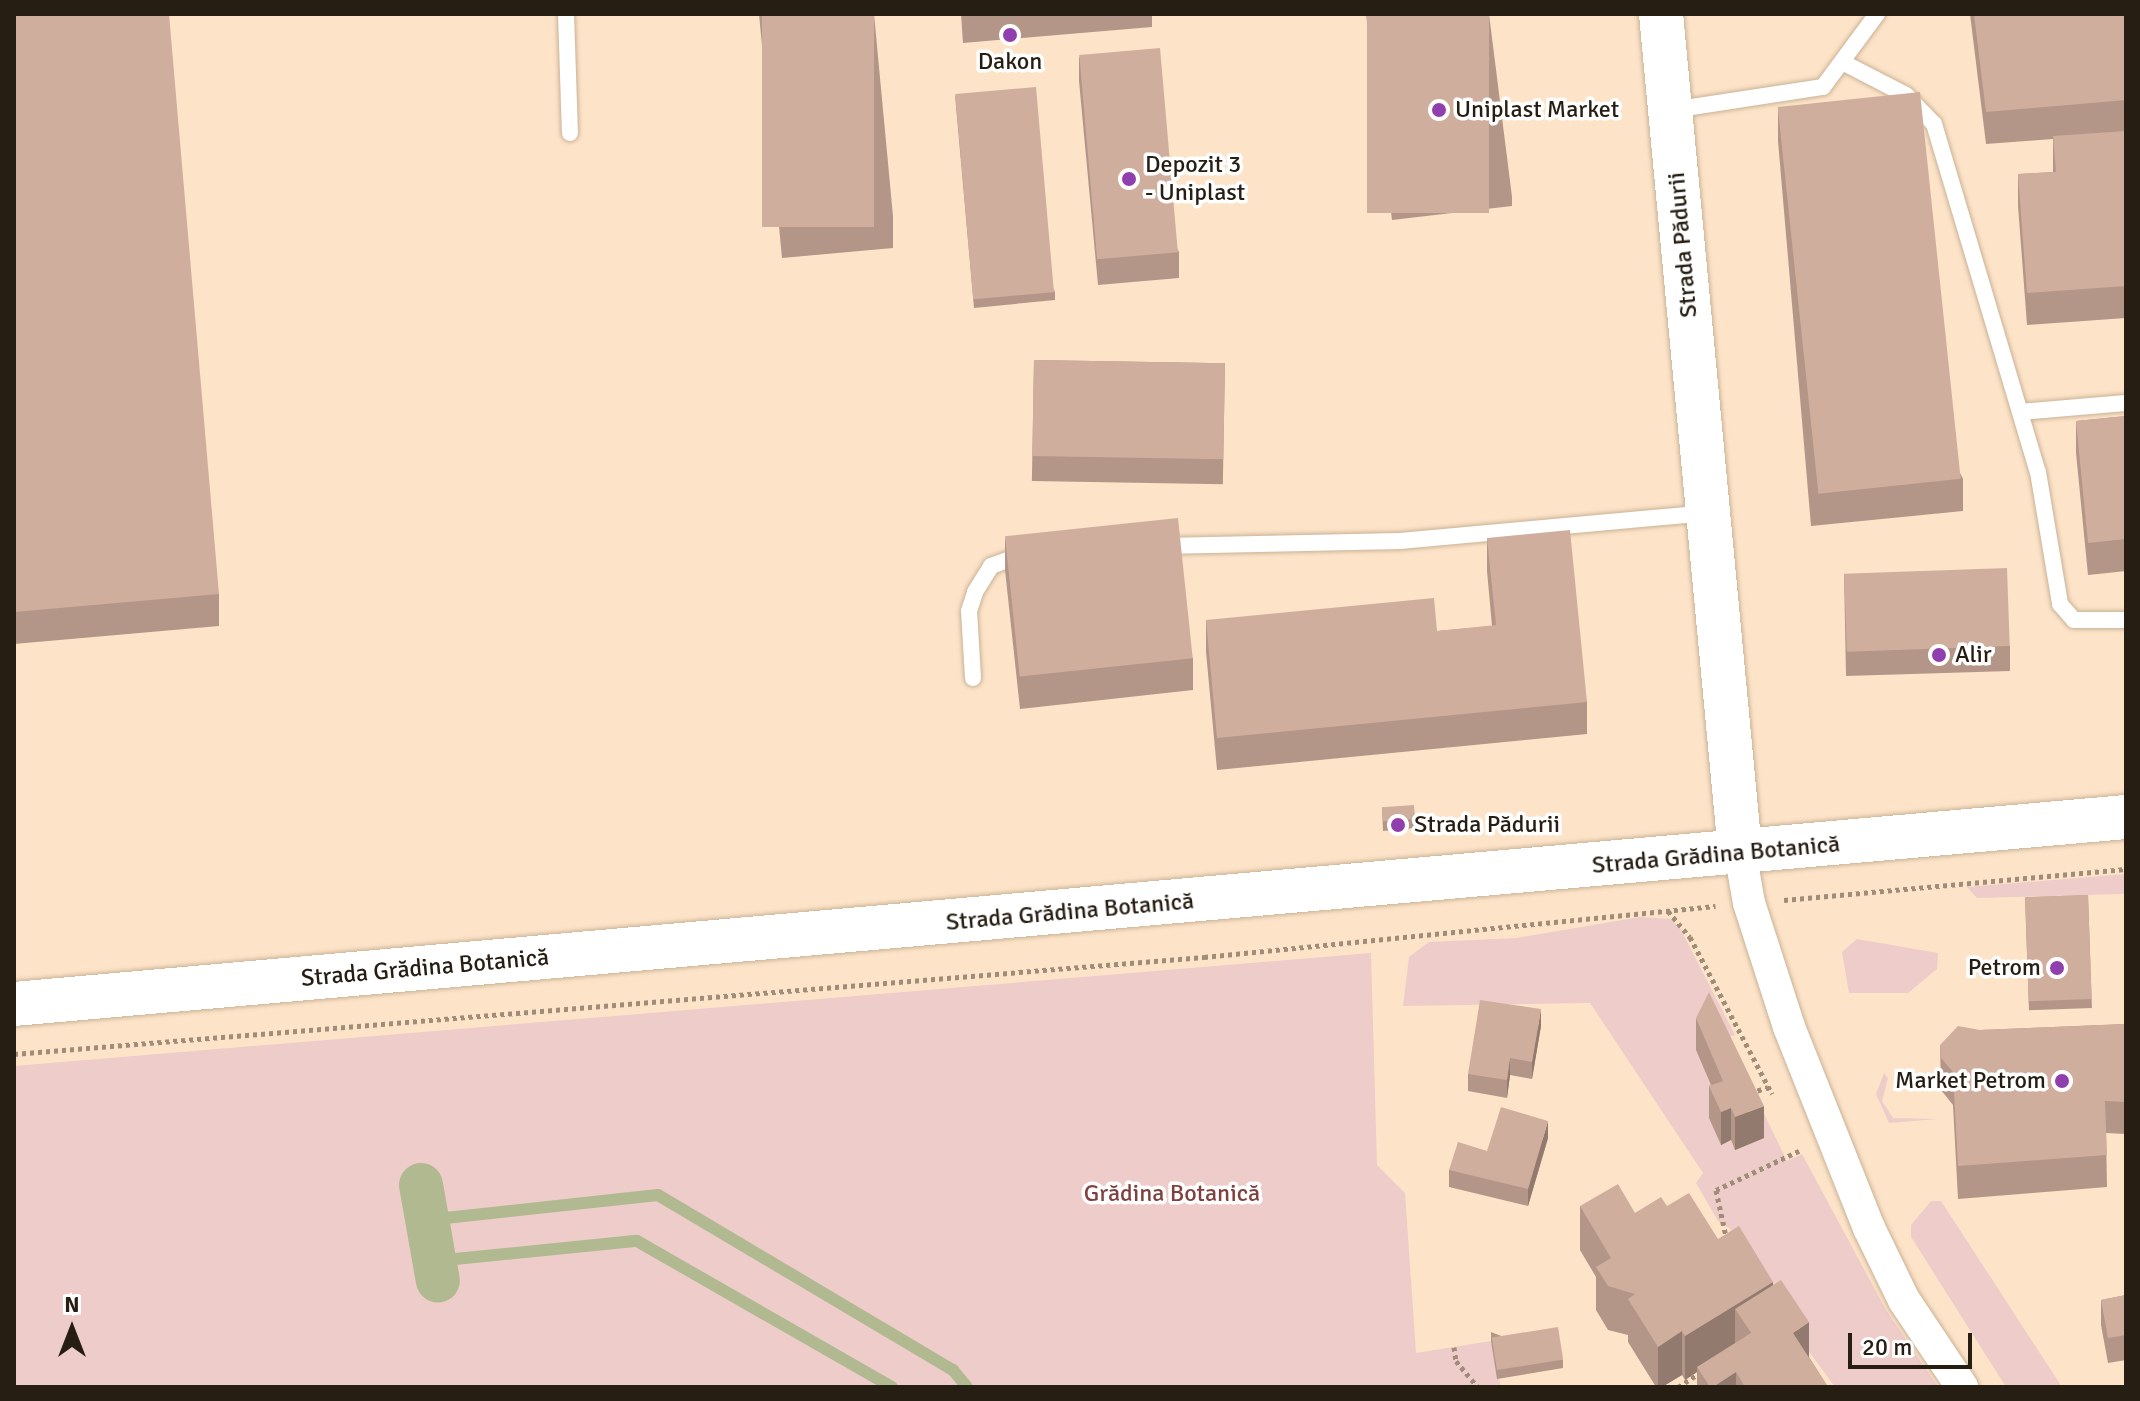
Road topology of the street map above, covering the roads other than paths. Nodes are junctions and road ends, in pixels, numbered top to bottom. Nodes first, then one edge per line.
1 (566, 14) edge
2 (1661, 14) edge
3 (1877, 14) edge
4 (1844, 63) junction
5 (1670, 110) junction
6 (570, 133) dead end
7 (2126, 403) edge
8 (2020, 412) junction
9 (1708, 512) junction
10 (1143, 547) edge
11 (1048, 551) edge
12 (2126, 620) edge
13 (973, 678) dead end
14 (2126, 817) edge
15 (1740, 852) junction
16 (14, 1004) edge
17 (1962, 1387) edge

1 - 6 lane
2 - 5 main road, Strada Pădurii
3 - 4 lane
4 - 5 lane
4 - 8 lane
5 - 9 main road, Strada Pădurii
7 - 8 lane
8 - 12 lane
9 - 10 lane
9 - 15 main road, Strada Pădurii
11 - 13 lane
14 - 15 main road, Strada Grădina Botanică
15 - 16 main road, Strada Grădina Botanică
15 - 17 street, Strada Pădurii

